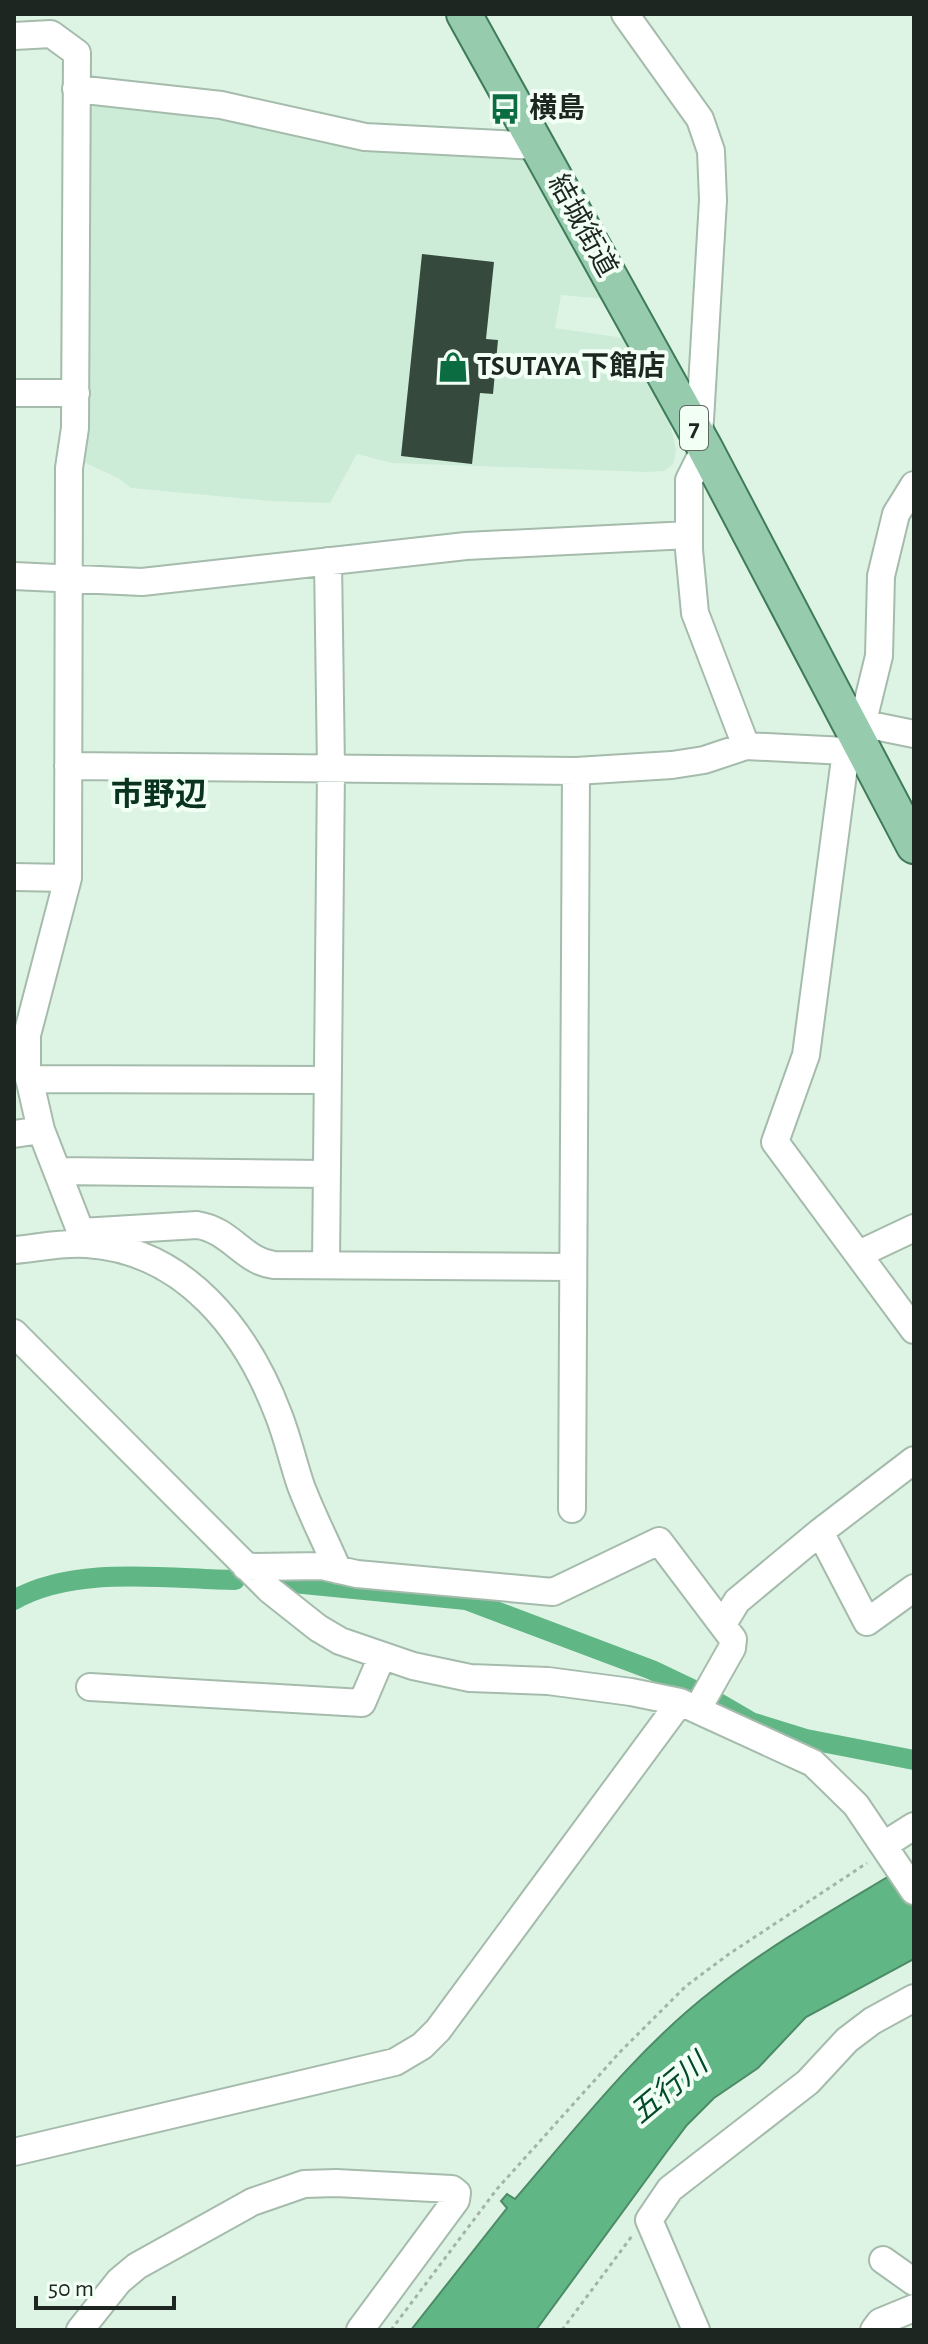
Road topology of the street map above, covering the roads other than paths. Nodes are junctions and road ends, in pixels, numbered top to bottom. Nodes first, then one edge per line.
1 (464, 14) edge
2 (625, 14) edge
3 (14, 36) edge
4 (76, 89) junction
5 (537, 146) junction
6 (14, 393) edge
7 (76, 393) junction
8 (702, 443) junction
9 (914, 485) edge
10 (689, 535) junction
11 (328, 561) junction
12 (14, 576) edge
13 (69, 577) junction
14 (914, 734) edge
15 (854, 736) junction
16 (746, 746) junction
17 (68, 766) junction
18 (331, 769) junction
19 (576, 771) junction
20 (914, 846) edge
21 (14, 877) edge
22 (68, 878) junction
23 (29, 1079) junction
24 (327, 1080) junction
25 (41, 1130) junction
26 (14, 1134) edge
27 (57, 1171) junction
28 (326, 1174) junction
29 (914, 1228) edge
30 (83, 1238) junction
31 (14, 1250) edge
32 (859, 1254) junction
33 (326, 1265) junction
34 (573, 1267) junction
35 (914, 1330) edge
36 (14, 1333) edge
37 (914, 1460) edge
38 (572, 1509) dead end
39 (820, 1532) junction
40 (246, 1567) junction
41 (338, 1570) junction
42 (914, 1588) edge
43 (723, 1624) junction
44 (382, 1656) junction
45 (90, 1687) dead end
46 (688, 1706) junction
47 (914, 1826) edge
48 (887, 1850) junction
49 (914, 1891) edge
50 (914, 1998) edge
51 (14, 2152) edge
52 (883, 2260) dead end
53 (914, 2282) edge
54 (914, 2308) edge
55 (80, 2330) edge
56 (360, 2330) edge
57 (696, 2330) edge
58 (874, 2330) edge

1 - 5 main road, 結城街道 / 7
2 - 8 street
3 - 4 street
4 - 5 street
4 - 7 street
5 - 8 main road, 結城街道 / 7
6 - 7 street
7 - 13 street
8 - 10 street
8 - 15 main road, 結城街道 / 7
9 - 15 street
10 - 11 street
10 - 16 street
11 - 13 street
11 - 18 street
12 - 13 street
13 - 17 street
14 - 15 street
15 - 16 street
15 - 20 main road, 結城街道 / 7
15 - 32 street
16 - 19 street
17 - 18 street
17 - 22 street
18 - 19 street
18 - 24 street
19 - 34 street
21 - 22 street
22 - 23 street
23 - 24 street
23 - 25 street
24 - 28 street
25 - 26 street
25 - 27 street
27 - 28 street
27 - 30 street
28 - 33 street
29 - 32 street
30 - 31 street
30 - 33 street
30 - 41 street
32 - 35 street
33 - 34 street
34 - 38 street
36 - 40 street
37 - 39 street
39 - 42 street
39 - 43 street
40 - 41 street
40 - 44 street
41 - 43 street
43 - 46 street
44 - 45 street
44 - 46 street
46 - 48 street
46 - 51 street
47 - 48 street
48 - 49 street
50 - 57 street
52 - 53 street
54 - 58 street
55 - 56 street

